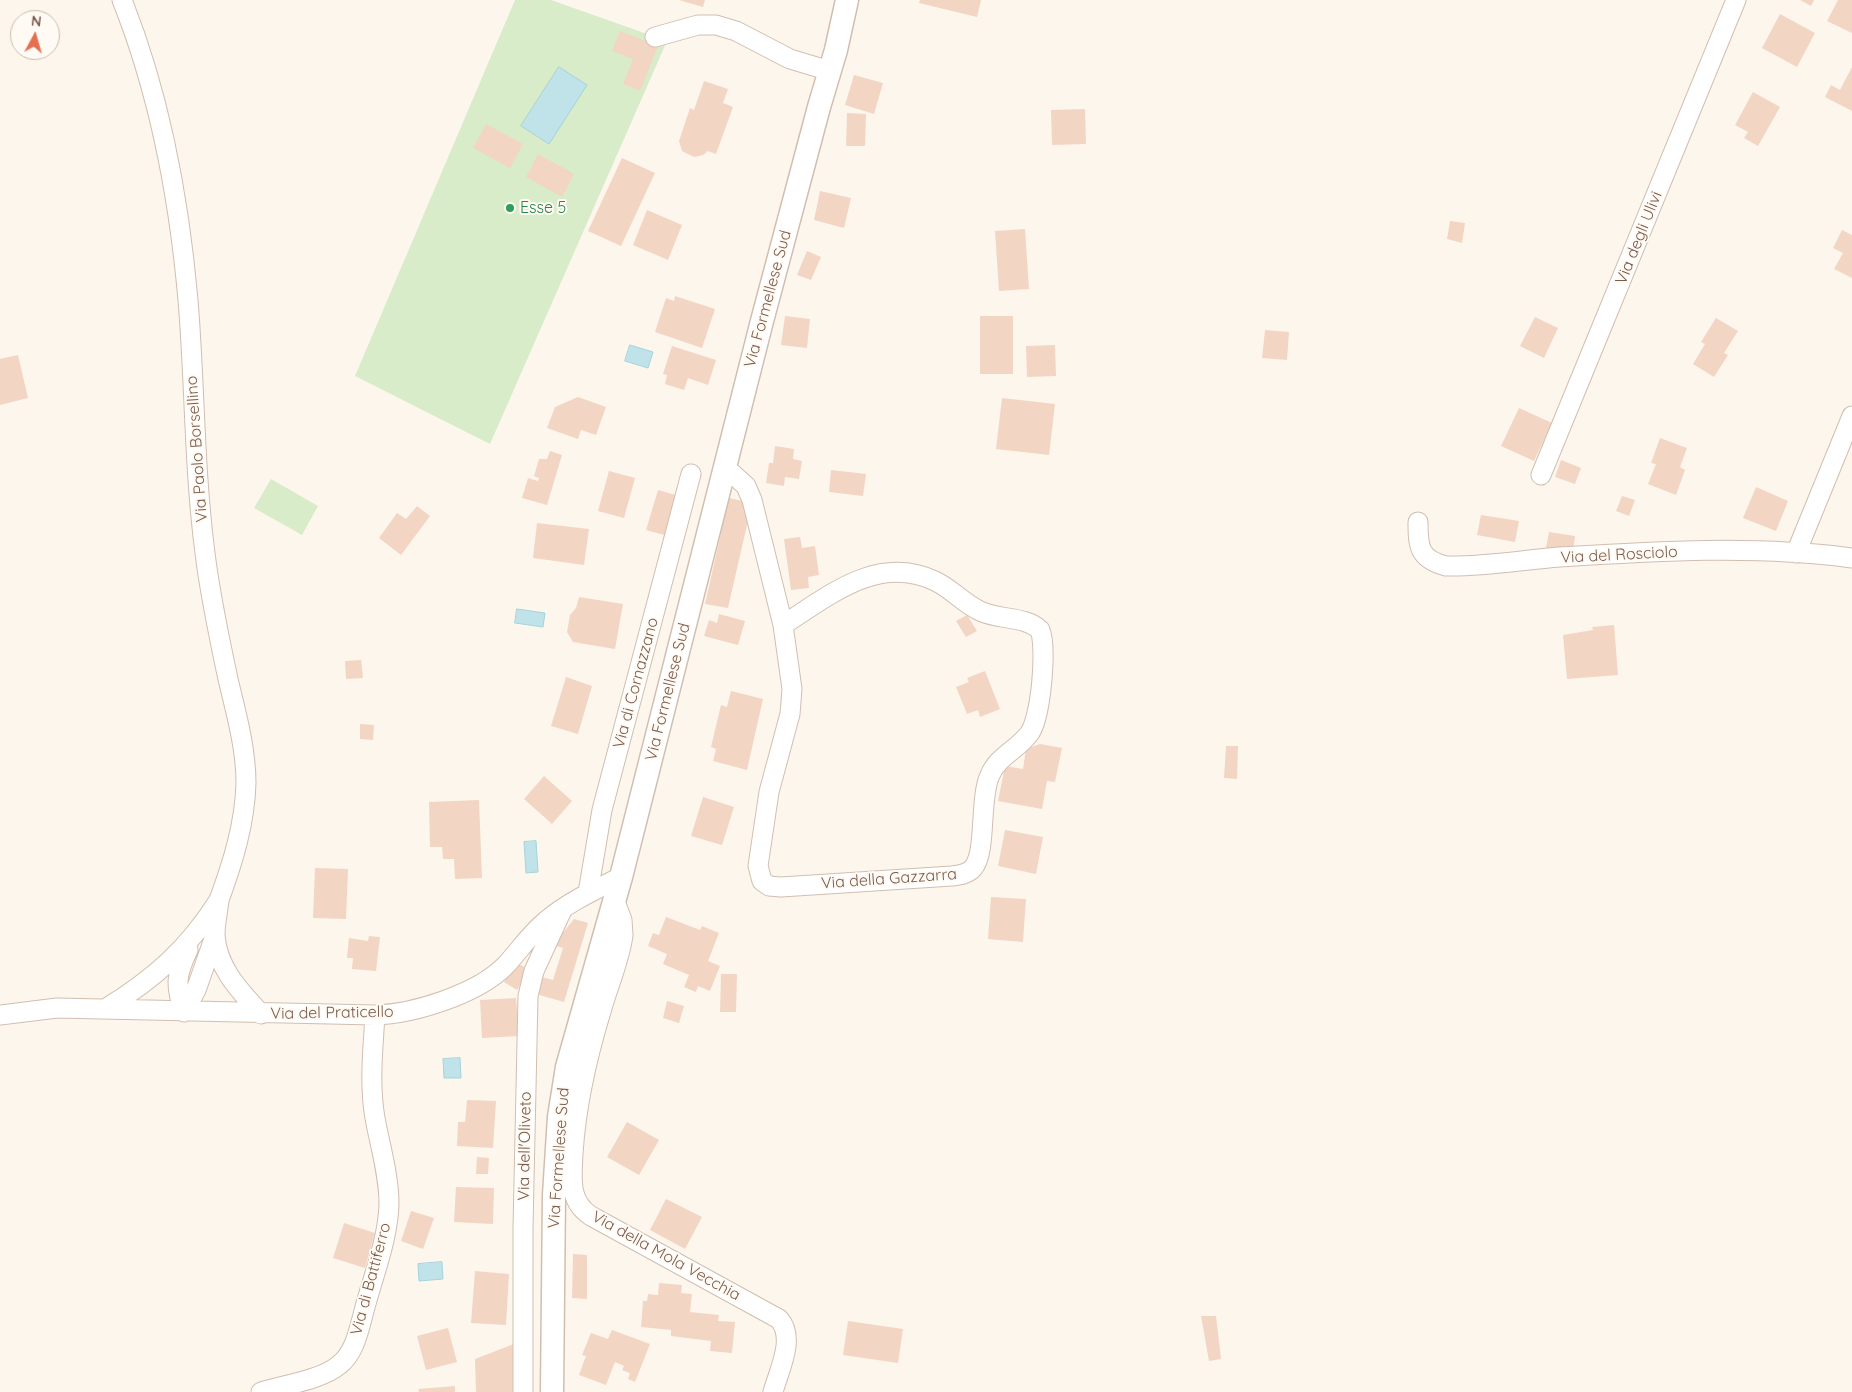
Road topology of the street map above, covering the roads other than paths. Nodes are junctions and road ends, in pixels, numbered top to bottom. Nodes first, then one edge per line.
1 (122, 0) edge
2 (848, 0) edge
3 (1736, 0) edge
4 (655, 37) dead end
5 (830, 71) junction
6 (1852, 416) edge
7 (725, 467) junction
8 (691, 474) dead end
9 (1541, 475) dead end
10 (1418, 522) dead end
11 (1796, 553) junction
12 (1852, 558) edge
13 (783, 625) junction
14 (621, 877) junction
15 (588, 893) junction
16 (614, 899) junction
17 (219, 900) junction
18 (563, 908) junction
19 (215, 934) junction
20 (194, 935) junction
21 (105, 1009) junction
22 (184, 1012) junction
23 (261, 1014) junction
24 (0, 1015) edge
25 (375, 1016) junction
26 (261, 1392) edge
27 (523, 1392) edge
28 (552, 1392) edge
29 (773, 1392) edge

1 - 17 street, Via Paolo Borsellino
2 - 5 street, Via Formellese Sud
3 - 9 street, Via degli Ulivi
4 - 5 street
5 - 7 street, Via Formellese Sud
6 - 11 street
7 - 13 street, Via della Gazzarra
7 - 14 street, Via Formellese Sud
8 - 15 street, Via di Cornazzano
10 - 11 street, Via del Rosciolo
11 - 12 street, Via del Rosciolo
13 - 13 street, Via della Gazzarra
14 - 15 street, Via del Praticello
14 - 16 street, Via Formellese Sud
15 - 18 street, Via del Praticello
16 - 28 street, Via Formellese Sud
16 - 29 street, Via della Mola Vecchia
17 - 19 street
17 - 20 street
18 - 25 street, Via del Praticello
18 - 27 street, Via dell'Oliveto
19 - 22 street
19 - 23 street
20 - 21 street
20 - 22 street
21 - 22 street, Via del Praticello
21 - 24 street, Via del Praticello
22 - 23 street, Via del Praticello
23 - 25 street, Via del Praticello
25 - 26 street, Via di Battiferro

